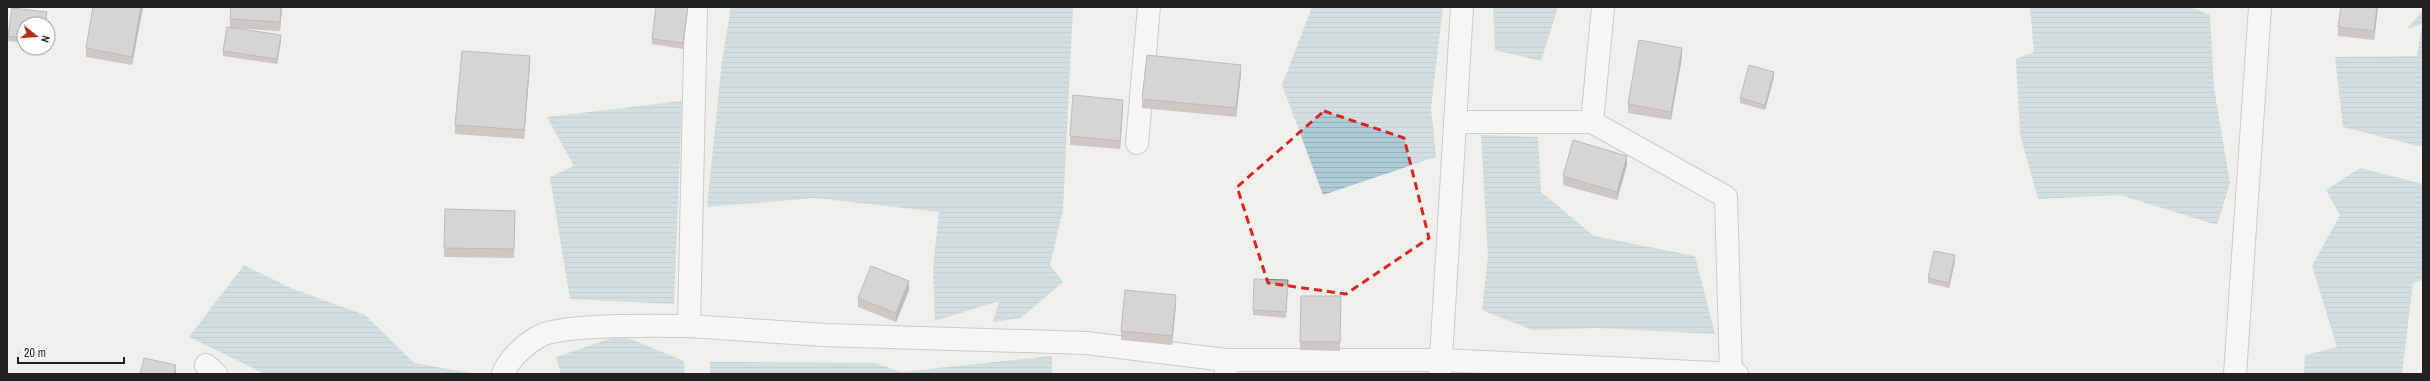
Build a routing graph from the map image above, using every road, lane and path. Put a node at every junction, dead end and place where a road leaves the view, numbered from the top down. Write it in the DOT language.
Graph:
graph roads {
  1 [pos="696,7"];
  2 [pos="1149,7"];
  3 [pos="1462,7"];
  4 [pos="1603,7"];
  5 [pos="2260,7"];
  6 [pos="1455,122"];
  7 [pos="1592,122"];
  8 [pos="1137,143"];
  9 [pos="689,326"];
  10 [pos="1226,367"];
  11 [pos="1440,367"];
  12 [pos="503,374"];
  13 [pos="1731,374"];
  14 [pos="1737,374"];
  15 [pos="2235,374"];
  1 -- 9 [label="street"];
  2 -- 8 [label="street"];
  3 -- 6 [label="street"];
  4 -- 7 [label="street"];
  5 -- 15 [label="street"];
  6 -- 7 [label="street"];
  6 -- 11 [label="street"];
  7 -- 13 [label="street"];
  9 -- 10 [label="street"];
  9 -- 12 [label="street"];
  10 -- 11 [label="street"];
  11 -- 13 [label="street"];
  13 -- 14 [label="street"];
}
